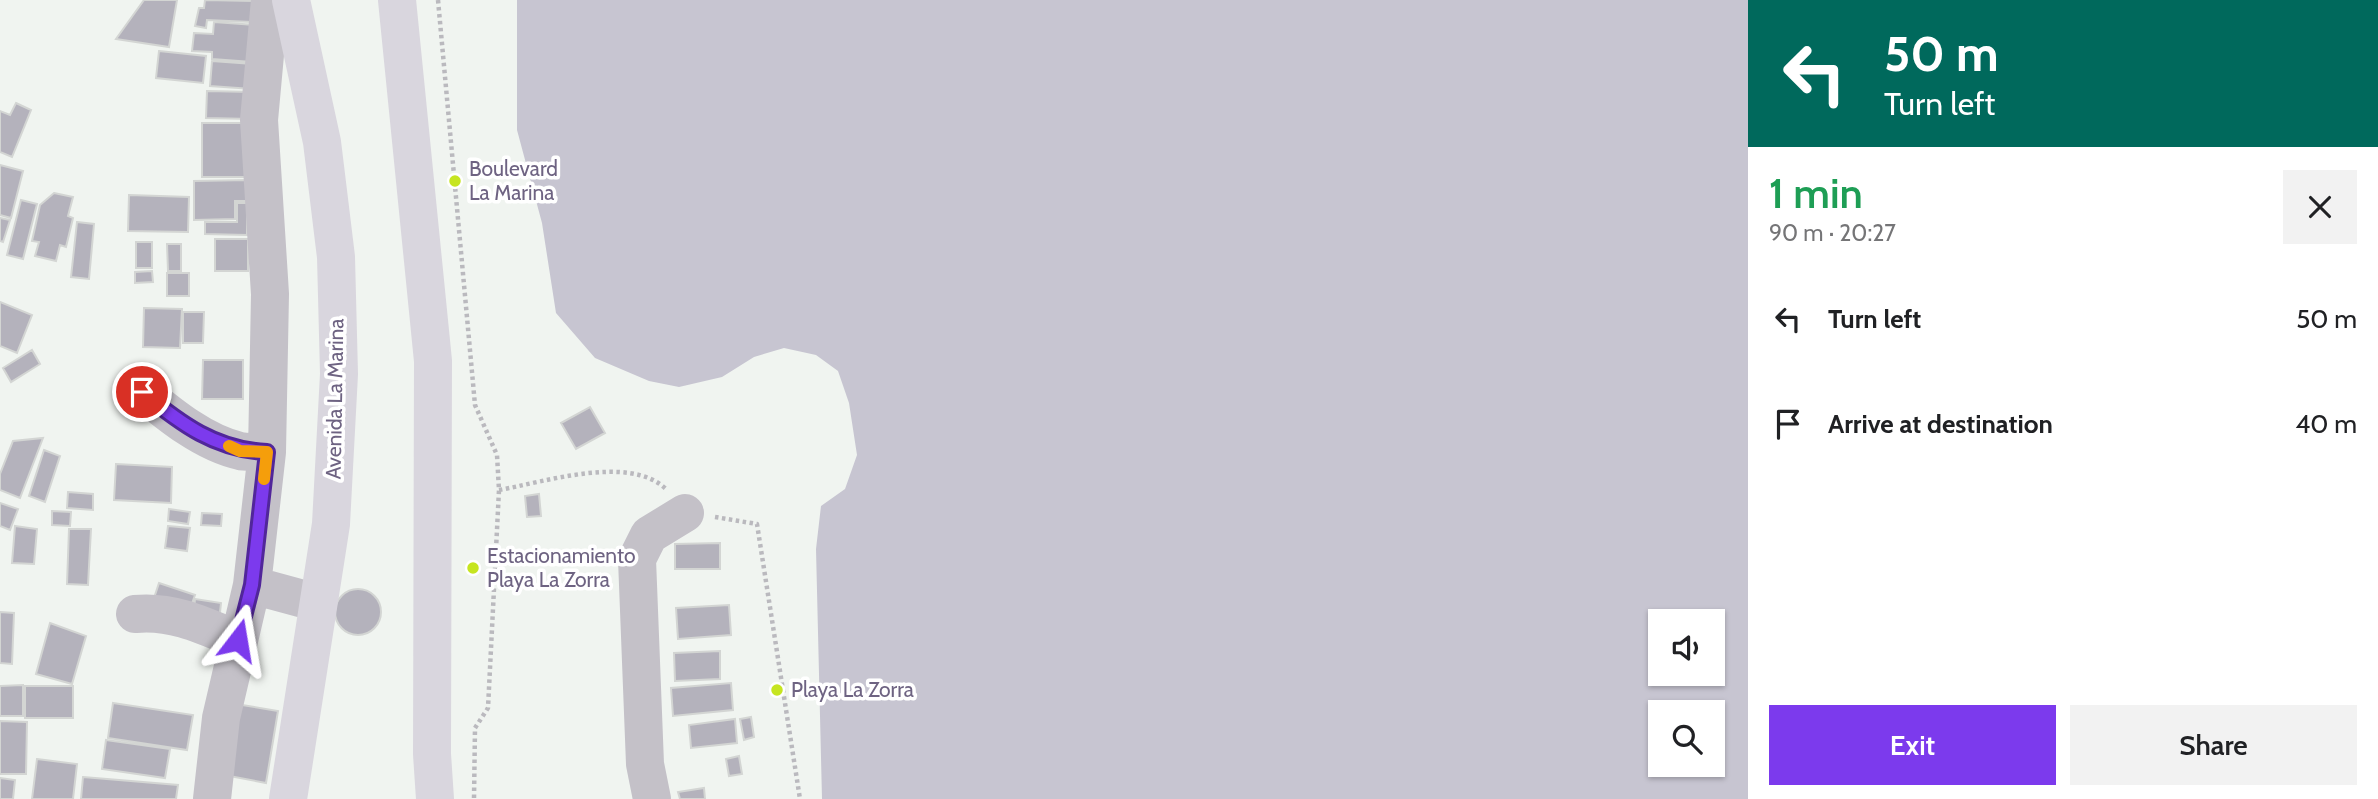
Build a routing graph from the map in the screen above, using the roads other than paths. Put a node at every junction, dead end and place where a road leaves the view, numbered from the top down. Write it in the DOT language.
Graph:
graph roads {
  1 [pos="270,0"];
  2 [pos="291,0"];
  3 [pos="397,0"];
  4 [pos="142,392"];
  5 [pos="267,452"];
  6 [pos="685,513"];
  7 [pos="252,585"];
  8 [pos="318,603"];
  9 [pos="135,614"];
  10 [pos="238,640"];
  11 [pos="212,799"];
  12 [pos="288,799"];
  13 [pos="435,799"];
  14 [pos="652,799"];
  1 -- 5 [label="street"];
  2 -- 8 [label="main road, Avenida La Marina"];
  3 -- 13 [label="main road"];
  4 -- 5 [label="street"];
  5 -- 7 [label="street"];
  6 -- 14 [label="street"];
  7 -- 8 [label="street"];
  7 -- 10 [label="street"];
  8 -- 12 [label="main road, Avenida La Marina"];
  9 -- 10 [label="street"];
  10 -- 11 [label="street"];
}
